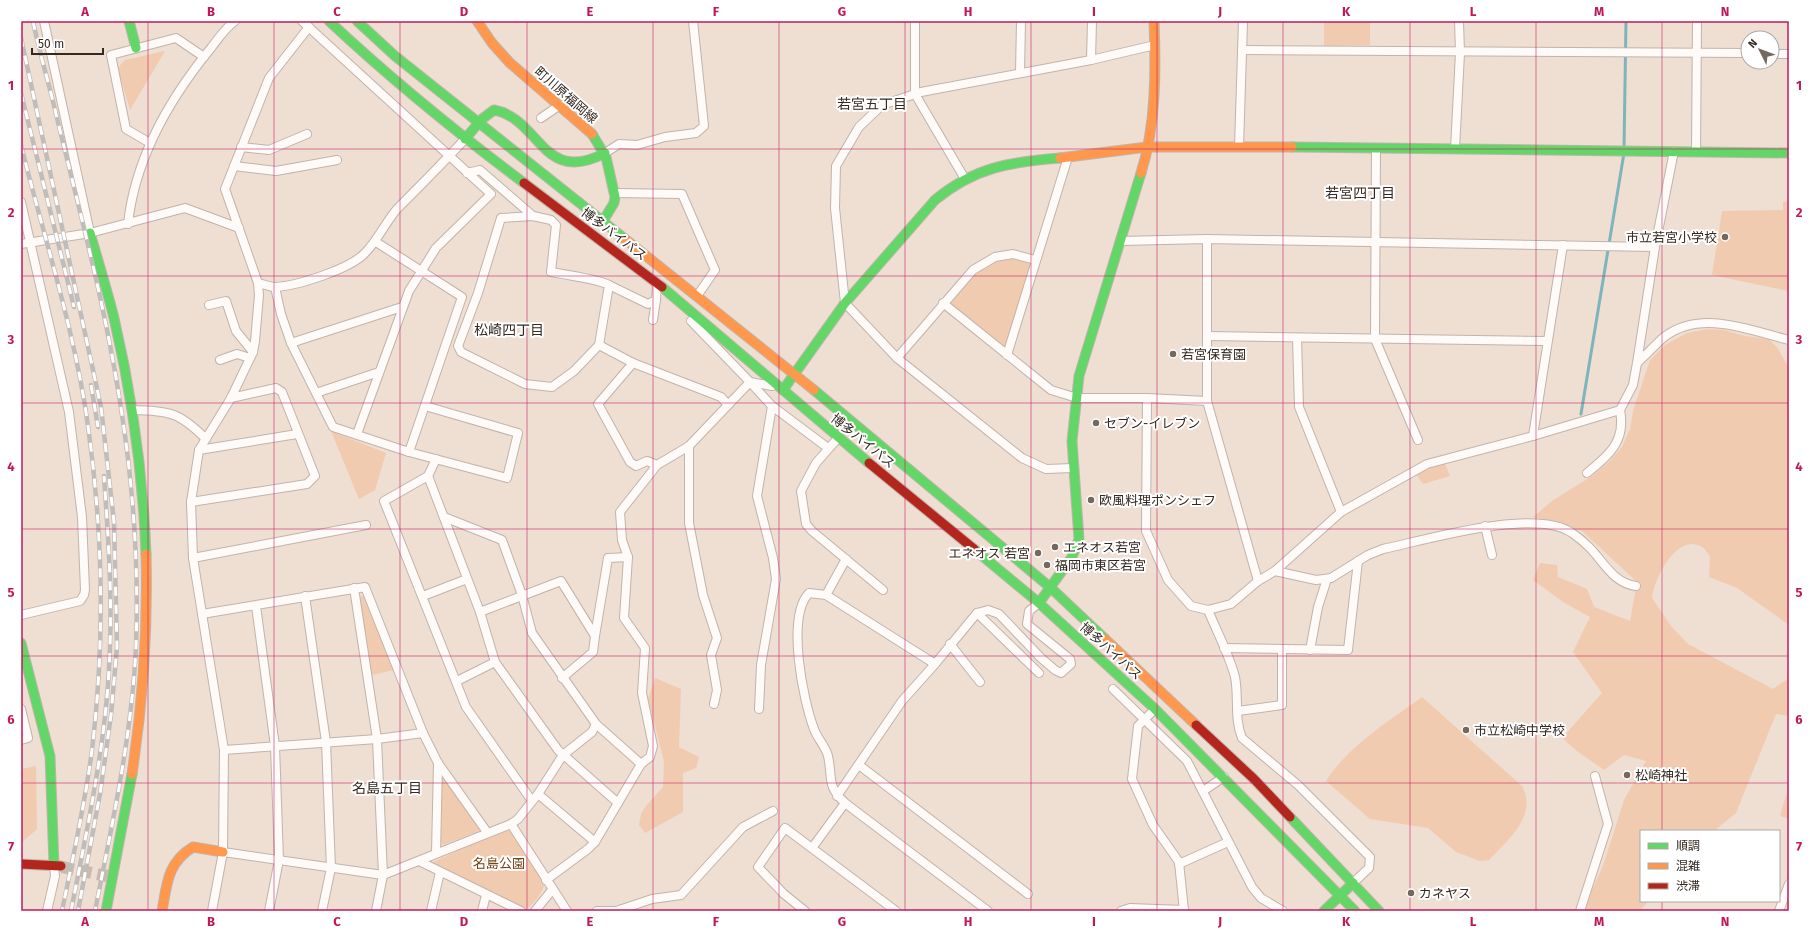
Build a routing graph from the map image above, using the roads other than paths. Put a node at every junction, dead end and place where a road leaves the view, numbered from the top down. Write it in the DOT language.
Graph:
graph roads {
  1 [pos="44,21"];
  2 [pos="129,21"];
  3 [pos="235,21"];
  4 [pos="302,21"];
  5 [pos="329,21"];
  6 [pos="356,21"];
  7 [pos="477,21"];
  8 [pos="693,21"];
  9 [pos="915,21"];
  10 [pos="1021,21"];
  11 [pos="1092,21"];
  12 [pos="1154,21"];
  13 [pos="1243,21"];
  14 [pos="1459,21"];
  15 [pos="1697,21"];
  16 [pos="309,27"];
  17 [pos="1155,45"];
  18 [pos="136,48"];
  19 [pos="1242,50"];
  20 [pos="1696,52"];
  21 [pos="1460,53"];
  22 [pos="1740,53"];
  23 [pos="204,57"];
  24 [pos="1091,60"];
  25 [pos="1020,73"];
  26 [pos="915,94"];
  27 [pos="560,105"];
  28 [pos="541,118"];
  29 [pos="477,123"];
  30 [pos="307,134"];
  31 [pos="465,139"];
  32 [pos="150,143"];
  33 [pos="241,147"];
  34 [pos="1147,147"];
  35 [pos="1239,147"];
  36 [pos="1376,148"];
  37 [pos="1455,148"];
  38 [pos="1674,151"];
  39 [pos="1696,151"];
  40 [pos="605,153"];
  41 [pos="1789,153"];
  42 [pos="449,157"];
  43 [pos="1068,157"];
  44 [pos="337,160"];
  45 [pos="234,166"];
  46 [pos="467,173"];
  47 [pos="965,179"];
  48 [pos="615,194"];
  49 [pos="21,202"];
  50 [pos="534,216"];
  51 [pos="603,221"];
  52 [pos="128,224"];
  53 [pos="239,228"];
  54 [pos="90,233"];
  55 [pos="1207,239"];
  56 [pos="1122,241"];
  57 [pos="31,242"];
  58 [pos="376,242"];
  59 [pos="1375,243"];
  60 [pos="21,244"];
  61 [pos="1563,245"];
  62 [pos="1655,247"];
  63 [pos="1035,260"];
  64 [pos="422,271"];
  65 [pos="258,283"];
  66 [pos="657,283"];
  67 [pos="609,285"];
  68 [pos="275,287"];
  69 [pos="697,296"];
  70 [pos="656,300"];
  71 [pos="846,303"];
  72 [pos="943,303"];
  73 [pos="209,305"];
  74 [pos="402,307"];
  75 [pos="653,320"];
  76 [pos="691,321"];
  77 [pos="1207,336"];
  78 [pos="1297,338"];
  79 [pos="1375,339"];
  80 [pos="1789,340"];
  81 [pos="1547,341"];
  82 [pos="291,343"];
  83 [pos="599,345"];
  84 [pos="251,355"];
  85 [pos="1007,355"];
  86 [pos="897,358"];
  87 [pos="220,360"];
  88 [pos="1637,363"];
  89 [pos="633,364"];
  90 [pos="379,372"];
  91 [pos="794,375"];
  92 [pos="750,382"];
  93 [pos="783,390"];
  94 [pos="316,393"];
  95 [pos="231,398"];
  96 [pos="1077,398"];
  97 [pos="1147,398"];
  98 [pos="1207,401"];
  99 [pos="728,405"];
  100 [pos="425,406"];
  101 [pos="772,406"];
  102 [pos="132,410"];
  103 [pos="1620,410"];
  104 [pos="298,434"];
  105 [pos="357,434"];
  106 [pos="1533,436"];
  107 [pos="838,438"];
  108 [pos="206,440"];
  109 [pos="1418,440"];
  110 [pos="690,446"];
  111 [pos="828,448"];
  112 [pos="199,450"];
  113 [pos="409,452"];
  114 [pos="436,459"];
  115 [pos="657,465"];
  116 [pos="1073,468"];
  117 [pos="1587,473"];
  118 [pos="428,476"];
  119 [pos="192,502"];
  120 [pos="1340,512"];
  121 [pos="444,517"];
  122 [pos="366,525"];
  123 [pos="1485,526"];
  124 [pos="1492,555"];
  125 [pos="628,557"];
  126 [pos="193,558"];
  127 [pos="846,559"];
  128 [pos="1358,561"];
  129 [pos="1275,571"];
  130 [pos="467,579"];
  131 [pos="1327,579"];
  132 [pos="1258,581"];
  133 [pos="1636,586"];
  134 [pos="354,588"];
  135 [pos="1051,588"];
  136 [pos="883,590"];
  137 [pos="522,595"];
  138 [pos="826,595"];
  139 [pos="305,596"];
  140 [pos="423,596"];
  141 [pos="1039,603"];
  142 [pos="256,606"];
  143 [pos="1208,610"];
  144 [pos="480,612"];
  145 [pos="977,613"];
  146 [pos="202,614"];
  147 [pos="21,615"];
  148 [pos="595,636"];
  149 [pos="21,643"];
  150 [pos="950,644"];
  151 [pos="1224,648"];
  152 [pos="1282,650"];
  153 [pos="1310,650"];
  154 [pos="496,662"];
  155 [pos="936,664"];
  156 [pos="1039,673"];
  157 [pos="562,678"];
  158 [pos="457,681"];
  159 [pos="980,682"];
  160 [pos="1113,689"];
  161 [pos="714,704"];
  162 [pos="21,709"];
  163 [pos="759,709"];
  164 [pos="1155,709"];
  165 [pos="1238,711"];
  166 [pos="1143,720"];
  167 [pos="596,724"];
  168 [pos="423,733"];
  169 [pos="377,739"];
  170 [pos="21,740"];
  171 [pos="326,742"];
  172 [pos="275,746"];
  173 [pos="224,750"];
  174 [pos="563,755"];
  175 [pos="438,763"];
  176 [pos="641,764"];
  177 [pos="859,765"];
  178 [pos="1595,776"];
  179 [pos="1224,777"];
  180 [pos="1203,791"];
  181 [pos="538,794"];
  182 [pos="838,796"];
  183 [pos="532,801"];
  184 [pos="618,803"];
  185 [pos="845,803"];
  186 [pos="773,811"];
  187 [pos="511,824"];
  188 [pos="487,832"];
  189 [pos="595,842"];
  190 [pos="1228,842"];
  191 [pos="812,848"];
  192 [pos="223,852"];
  193 [pos="436,853"];
  194 [pos="279,860"];
  195 [pos="419,861"];
  196 [pos="21,864"];
  197 [pos="1179,864"];
  198 [pos="58,866"];
  199 [pos="331,868"];
  200 [pos="440,872"];
  201 [pos="383,875"];
  202 [pos="546,880"];
  203 [pos="1354,883"];
  204 [pos="1789,885"];
  205 [pos="552,890"];
  206 [pos="1028,894"];
  207 [pos="486,895"];
  208 [pos="1340,895"];
  209 [pos="47,911"];
  210 [pos="106,911"];
  211 [pos="162,911"];
  212 [pos="212,911"];
  213 [pos="269,911"];
  214 [pos="322,911"];
  215 [pos="376,911"];
  216 [pos="431,911"];
  217 [pos="482,911"];
  218 [pos="521,911"];
  219 [pos="535,911"];
  220 [pos="567,911"];
  221 [pos="597,911"];
  222 [pos="805,911"];
  223 [pos="896,911"];
  224 [pos="988,911"];
  225 [pos="1121,911"];
  226 [pos="1184,911"];
  227 [pos="1283,911"];
  228 [pos="1324,911"];
  229 [pos="1355,911"];
  230 [pos="1380,911"];
  231 [pos="1580,911"];
  232 [pos="1779,911"];
  1 -- 54 [label="street"];
  2 -- 18 [label="main road"];
  3 -- 23 [label="street"];
  4 -- 16 [label="street"];
  5 -- 31 [label="main road, 博多バイパス"];
  6 -- 29 [label="main road, 博多バイパス"];
  7 -- 27 [label="main road, 町川原福岡線"];
  8 -- 40 [label="street"];
  9 -- 26 [label="street"];
  10 -- 25 [label="street"];
  11 -- 24 [label="street"];
  12 -- 17 [label="main road"];
  13 -- 19 [label="street"];
  14 -- 21 [label="street"];
  15 -- 20 [label="street"];
  16 -- 33 [label="street"];
  16 -- 42 [label="street"];
  17 -- 24 [label="street"];
  17 -- 34 [label="main road"];
  18 -- 23 [label="street"];
  18 -- 32 [label="street"];
  19 -- 21 [label="street"];
  19 -- 35 [label="street"];
  20 -- 21 [label="street"];
  20 -- 22 [label="street"];
  20 -- 39 [label="street"];
  21 -- 37 [label="street"];
  23 -- 32 [label="street"];
  24 -- 25 [label="street"];
  25 -- 26 [label="street"];
  26 -- 47 [label="street"];
  26 -- 71 [label="street"];
  27 -- 28 [label="street"];
  27 -- 40 [label="main road, 町川原福岡線"];
  29 -- 31 [label="main road"];
  29 -- 40 [label="main road"];
  29 -- 51 [label="main road, 博多バイパス"];
  30 -- 33 [label="street"];
  31 -- 42 [label="street"];
  31 -- 66 [label="main road, 博多バイパス"];
  32 -- 52 [label="street"];
  33 -- 45 [label="street"];
  34 -- 35 [label="main road"];
  34 -- 43 [label="main road"];
  34 -- 56 [label="main road"];
  35 -- 36 [label="main road"];
  36 -- 37 [label="main road"];
  36 -- 59 [label="street"];
  37 -- 38 [label="main road"];
  38 -- 39 [label="main road"];
  38 -- 62 [label="street"];
  39 -- 41 [label="main road"];
  40 -- 48 [label="main road, 町川原福岡線"];
  42 -- 46 [label="street"];
  42 -- 58 [label="street"];
  43 -- 47 [label="main road"];
  43 -- 63 [label="street"];
  44 -- 45 [label="street"];
  45 -- 53 [label="street"];
  46 -- 50 [label="street"];
  46 -- 64 [label="street"];
  47 -- 71 [label="main road"];
  48 -- 51 [label="main road"];
  48 -- 69 [label="street"];
  49 -- 57 [label="street"];
  50 -- 67 [label="street"];
  50 -- 83 [label="street"];
  51 -- 69 [label="main road, 博多バイパス"];
  52 -- 53 [label="street"];
  52 -- 54 [label="street"];
  53 -- 65 [label="street"];
  54 -- 57 [label="street"];
  54 -- 102 [label="main road"];
  55 -- 56 [label="street"];
  55 -- 59 [label="street"];
  55 -- 77 [label="street"];
  56 -- 96 [label="main road"];
  57 -- 60 [label="street"];
  57 -- 147 [label="street"];
  58 -- 64 [label="street"];
  58 -- 68 [label="street"];
  59 -- 61 [label="street"];
  59 -- 79 [label="street"];
  61 -- 62 [label="street"];
  61 -- 81 [label="street"];
  62 -- 88 [label="street"];
  63 -- 72 [label="street"];
  63 -- 85 [label="street"];
  64 -- 74 [label="street"];
  64 -- 100 [label="street"];
  65 -- 68 [label="street"];
  65 -- 84 [label="street"];
  66 -- 70 [label="street"];
  66 -- 93 [label="main road, 博多バイパス"];
  67 -- 70 [label="street"];
  67 -- 83 [label="street"];
  68 -- 82 [label="street"];
  69 -- 91 [label="main road, 博多バイパス"];
  70 -- 75 [label="street"];
  71 -- 86 [label="street"];
  71 -- 91 [label="main road"];
  72 -- 85 [label="street"];
  72 -- 86 [label="street"];
  73 -- 84 [label="street"];
  74 -- 82 [label="street"];
  74 -- 90 [label="street"];
  76 -- 92 [label="street"];
  77 -- 78 [label="street"];
  77 -- 98 [label="street"];
  78 -- 79 [label="street"];
  78 -- 120 [label="street"];
  79 -- 81 [label="street"];
  79 -- 109 [label="street"];
  80 -- 88 [label="street"];
  81 -- 106 [label="street"];
  82 -- 94 [label="street"];
  83 -- 89 [label="street"];
  84 -- 87 [label="street"];
  84 -- 95 [label="street"];
  85 -- 96 [label="street"];
  86 -- 116 [label="street"];
  88 -- 103 [label="street"];
  89 -- 99 [label="street"];
  89 -- 115 [label="street"];
  90 -- 94 [label="street"];
  90 -- 105 [label="street"];
  91 -- 93 [label="main road"];
  91 -- 135 [label="main road, 博多バイパス"];
  92 -- 93 [label="street"];
  92 -- 99 [label="street"];
  92 -- 101 [label="street"];
  93 -- 107 [label="main road, 博多バイパス"];
  94 -- 105 [label="street"];
  95 -- 104 [label="street"];
  95 -- 108 [label="street"];
  96 -- 97 [label="street"];
  96 -- 116 [label="main road"];
  97 -- 98 [label="street"];
  97 -- 143 [label="street"];
  98 -- 132 [label="street"];
  99 -- 110 [label="street"];
  100 -- 113 [label="street"];
  100 -- 114 [label="street"];
  101 -- 111 [label="street"];
  101 -- 163 [label="street"];
  102 -- 108 [label="street"];
  102 -- 210 [label="main road"];
  103 -- 106 [label="street"];
  103 -- 117 [label="street"];
  104 -- 112 [label="street"];
  104 -- 119 [label="street"];
  105 -- 113 [label="street"];
  106 -- 120 [label="street"];
  107 -- 111 [label="street"];
  107 -- 141 [label="main road, 博多バイパス"];
  108 -- 112 [label="street"];
  110 -- 115 [label="street"];
  110 -- 161 [label="street"];
  111 -- 127 [label="street"];
  112 -- 119 [label="street"];
  113 -- 114 [label="street"];
  114 -- 118 [label="street"];
  115 -- 125 [label="street"];
  116 -- 135 [label="main road"];
  118 -- 121 [label="street"];
  118 -- 140 [label="street"];
  119 -- 126 [label="street"];
  120 -- 129 [label="street"];
  121 -- 130 [label="street"];
  121 -- 137 [label="street"];
  122 -- 126 [label="street"];
  123 -- 124 [label="street"];
  123 -- 128 [label="street"];
  123 -- 133 [label="street"];
  125 -- 148 [label="street"];
  125 -- 176 [label="street"];
  126 -- 146 [label="street"];
  127 -- 136 [label="street"];
  127 -- 138 [label="street"];
  128 -- 131 [label="street"];
  128 -- 153 [label="street"];
  129 -- 131 [label="street"];
  129 -- 132 [label="street"];
  130 -- 140 [label="street"];
  130 -- 144 [label="street"];
  131 -- 153 [label="street"];
  132 -- 143 [label="street"];
  134 -- 139 [label="street"];
  134 -- 168 [label="street"];
  134 -- 169 [label="street"];
  135 -- 141 [label="main road"];
  135 -- 203 [label="main road, 博多バイパス"];
  137 -- 144 [label="street"];
  137 -- 148 [label="street"];
  137 -- 157 [label="street"];
  138 -- 155 [label="street"];
  138 -- 182 [label="street"];
  139 -- 142 [label="street"];
  139 -- 171 [label="street"];
  140 -- 158 [label="street"];
  141 -- 145 [label="street"];
  141 -- 164 [label="main road, 博多バイパス"];
  142 -- 146 [label="street"];
  142 -- 172 [label="street"];
  143 -- 151 [label="street"];
  144 -- 154 [label="street"];
  145 -- 150 [label="street"];
  145 -- 156 [label="street"];
  146 -- 173 [label="street"];
  148 -- 157 [label="street"];
  149 -- 198 [label="main road"];
  150 -- 155 [label="street"];
  150 -- 159 [label="street"];
  151 -- 152 [label="street"];
  151 -- 165 [label="street"];
  152 -- 153 [label="street"];
  152 -- 165 [label="street"];
  154 -- 158 [label="street"];
  154 -- 174 [label="street"];
  155 -- 177 [label="street"];
  157 -- 167 [label="street"];
  158 -- 183 [label="street"];
  160 -- 166 [label="street"];
  162 -- 170 [label="street"];
  164 -- 166 [label="street"];
  164 -- 179 [label="main road, 博多バイパス"];
  165 -- 203 [label="street"];
  166 -- 180 [label="street"];
  166 -- 197 [label="street"];
  167 -- 174 [label="street"];
  167 -- 176 [label="street"];
  168 -- 169 [label="street"];
  168 -- 175 [label="street"];
  169 -- 171 [label="street"];
  169 -- 201 [label="street"];
  171 -- 172 [label="street"];
  171 -- 199 [label="street"];
  172 -- 173 [label="street"];
  172 -- 194 [label="street"];
  173 -- 192 [label="street"];
  174 -- 181 [label="street"];
  174 -- 184 [label="street"];
  175 -- 188 [label="street"];
  175 -- 193 [label="street"];
  176 -- 184 [label="street"];
  177 -- 182 [label="street"];
  177 -- 206 [label="street"];
  178 -- 231 [label="street"];
  179 -- 180 [label="street"];
  179 -- 208 [label="main road, 博多バイパス"];
  180 -- 190 [label="street"];
  181 -- 183 [label="street"];
  181 -- 189 [label="street"];
  182 -- 185 [label="street"];
  183 -- 187 [label="street"];
  184 -- 189 [label="street"];
  185 -- 191 [label="street"];
  185 -- 224 [label="street"];
  186 -- 221 [label="street"];
  187 -- 188 [label="street"];
  187 -- 202 [label="street"];
  188 -- 193 [label="street"];
  189 -- 202 [label="street"];
  190 -- 197 [label="street"];
  190 -- 227 [label="street"];
  191 -- 222 [label="street"];
  191 -- 223 [label="street"];
  192 -- 194 [label="street"];
  192 -- 211 [label="main road"];
  192 -- 212 [label="street"];
  193 -- 195 [label="street"];
  194 -- 199 [label="street"];
  194 -- 213 [label="street"];
  195 -- 200 [label="street"];
  195 -- 201 [label="street"];
  196 -- 198 [label="main road"];
  197 -- 226 [label="street"];
  198 -- 209 [label="street"];
  199 -- 201 [label="street"];
  199 -- 214 [label="street"];
  200 -- 207 [label="street"];
  200 -- 216 [label="street"];
  201 -- 215 [label="street"];
  202 -- 205 [label="street"];
  203 -- 208 [label="main road"];
  203 -- 230 [label="main road, 博多バイパス"];
  204 -- 232 [label="street"];
  205 -- 219 [label="street"];
  205 -- 220 [label="street"];
  207 -- 217 [label="street"];
  207 -- 218 [label="street"];
  208 -- 228 [label="main road"];
  208 -- 229 [label="main road, 博多バイパス"];
  225 -- 226 [label="street"];
}
